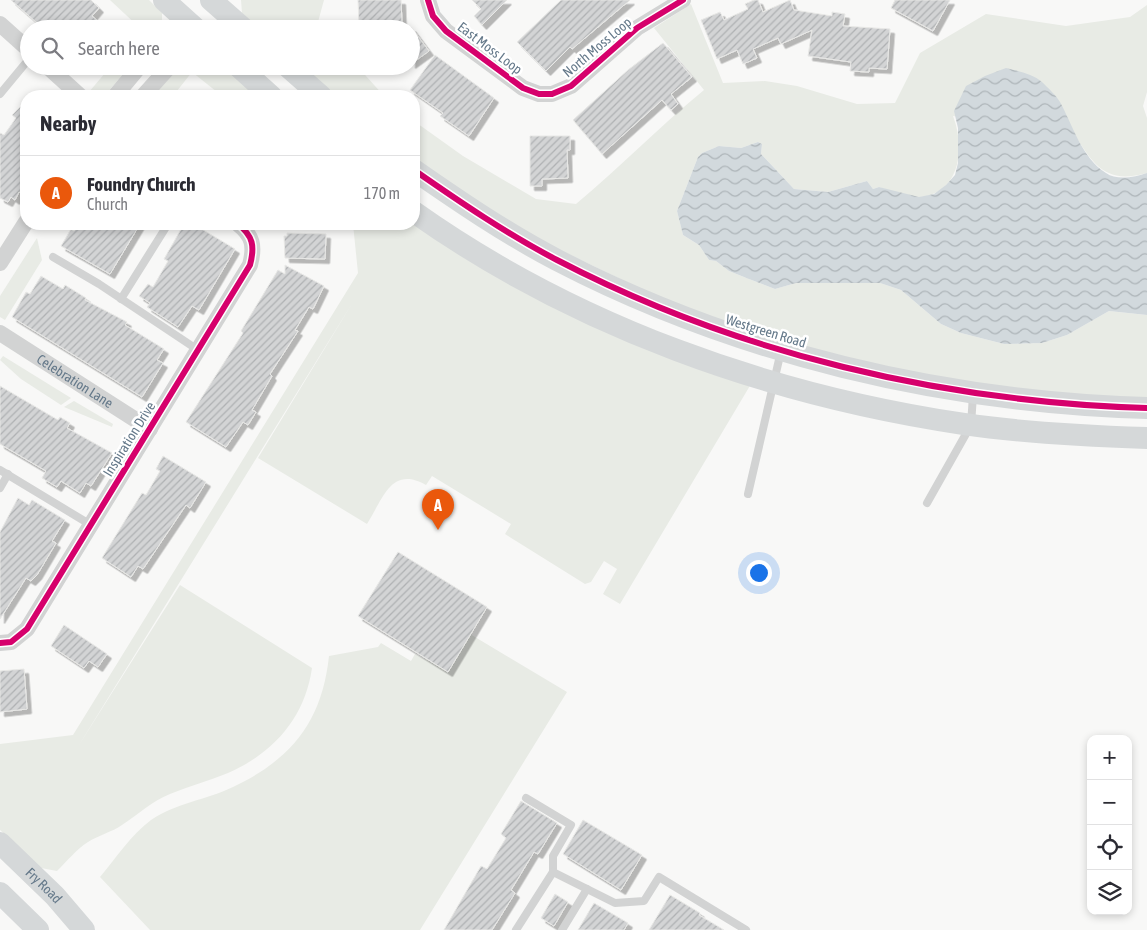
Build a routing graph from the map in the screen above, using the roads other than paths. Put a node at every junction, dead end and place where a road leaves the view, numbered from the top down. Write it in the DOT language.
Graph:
graph roads {
  1 [pos="164,0"];
  2 [pos="428,0"];
  3 [pos="683,0"];
  4 [pos="220,3"];
  5 [pos="188,19"];
  6 [pos="209,20"];
  7 [pos="236,20"];
  8 [pos="0,24"];
  9 [pos="20,42"];
  10 [pos="20,70"];
  11 [pos="57,75"];
  12 [pos="132,75"];
  13 [pos="162,75"];
  14 [pos="248,75"];
  15 [pos="298,75"];
  16 [pos="73,90"];
  17 [pos="120,90"];
  18 [pos="148,90"];
  19 [pos="264,90"];
  20 [pos="315,90"];
  21 [pos="0,94"];
  22 [pos="552,94"];
  23 [pos="420,174"];
  24 [pos="420,216"];
  25 [pos="21,230"];
  26 [pos="164,230"];
  27 [pos="245,230"];
  28 [pos="54,257"];
  29 [pos="0,263"];
  30 [pos="121,299"];
  31 [pos="0,333"];
  32 [pos="198,350"];
  33 [pos="781,350"];
  34 [pos="774,382"];
  35 [pos="973,393"];
  36 [pos="1147,408"];
  37 [pos="971,425"];
  38 [pos="150,428"];
  39 [pos="1147,438"];
  40 [pos="0,470"];
  41 [pos="8,474"];
  42 [pos="0,488"];
  43 [pos="748,494"];
  44 [pos="927,503"];
  45 [pos="91,525"];
  46 [pos="6,643"];
  47 [pos="526,798"];
  48 [pos="0,843"];
  49 [pos="553,872"];
  50 [pos="587,889"];
  51 [pos="0,893"];
  52 [pos="38,930"];
  53 [pos="84,930"];
  54 [pos="516,930"];
  55 [pos="562,930"];
  56 [pos="746,930"];
  1 -- 5 [label="street"];
  2 -- 22 [label="street, East Moss Loop"];
  3 -- 22 [label="street, North Moss Loop"];
  4 -- 6 [label="street"];
  4 -- 7 [label="street"];
  8 -- 9 [label="street"];
  10 -- 21 [label="lane"];
  11 -- 16 [label="street"];
  12 -- 17 [label="street"];
  13 -- 18 [label="street"];
  14 -- 19 [label="street"];
  15 -- 20 [label="street"];
  23 -- 33 [label="street, Westgreen Road"];
  24 -- 34 [label="street"];
  25 -- 29 [label="street"];
  26 -- 30 [label="lane"];
  27 -- 32 [label="street, Inspiration Drive"];
  28 -- 30 [label="lane"];
  30 -- 32 [label="lane"];
  31 -- 38 [label="street, Celebration Lane"];
  32 -- 38 [label="street, Inspiration Drive"];
  33 -- 34 [label="lane"];
  33 -- 35 [label="street, Westgreen Road"];
  34 -- 37 [label="street"];
  34 -- 43 [label="lane"];
  35 -- 36 [label="street, Westgreen Road"];
  35 -- 37 [label="lane"];
  37 -- 39 [label="street"];
  37 -- 44 [label="lane"];
  38 -- 45 [label="street, Inspiration Drive"];
  40 -- 41 [label="lane"];
  41 -- 42 [label="lane"];
  41 -- 45 [label="lane"];
  45 -- 46 [label="street, Inspiration Drive"];
  47 -- 49 [label="lane"];
  48 -- 53 [label="street, Fry Road"];
  49 -- 50 [label="lane"];
  49 -- 54 [label="lane"];
  50 -- 55 [label="lane"];
  50 -- 56 [label="lane"];
  51 -- 52 [label="street"];
}
